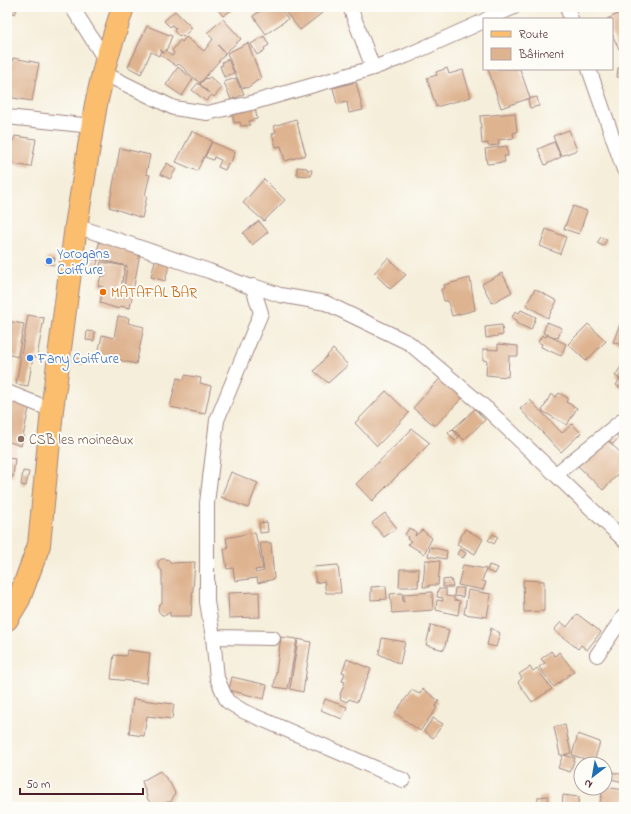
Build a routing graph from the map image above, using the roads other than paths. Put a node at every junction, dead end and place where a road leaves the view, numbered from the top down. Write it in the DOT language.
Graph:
graph roads {
  1 [pos="72,7"];
  2 [pos="124,7"];
  3 [pos="350,7"];
  4 [pos="514,7"];
  5 [pos="567,7"];
  6 [pos="489,18"];
  7 [pos="571,18"];
  8 [pos="483,20"];
  9 [pos="104,67"];
  10 [pos="373,68"];
  11 [pos="589,70"];
  12 [pos="7,117"];
  13 [pos="92,126"];
  14 [pos="624,170"];
  15 [pos="76,226"];
  16 [pos="253,288"];
  17 [pos="7,392"];
  18 [pos="52,410"];
  19 [pos="624,419"];
  20 [pos="556,474"];
  21 [pos="624,540"];
  22 [pos="624,616"];
  23 [pos="7,619"];
  24 [pos="212,637"];
  25 [pos="273,638"];
  26 [pos="597,655"];
  27 [pos="403,780"];
  1 -- 9 [label="street"];
  2 -- 9 [label="main road"];
  3 -- 10 [label="street"];
  4 -- 6 [label="street"];
  5 -- 7 [label="street"];
  8 -- 10 [label="street"];
  9 -- 10 [label="street"];
  9 -- 13 [label="main road"];
  11 -- 14 [label="street"];
  12 -- 13 [label="street"];
  13 -- 15 [label="main road"];
  15 -- 16 [label="street"];
  15 -- 18 [label="main road"];
  16 -- 20 [label="street"];
  16 -- 24 [label="street"];
  17 -- 18 [label="street"];
  18 -- 23 [label="main road"];
  19 -- 20 [label="street"];
  20 -- 21 [label="street"];
  22 -- 26 [label="street"];
  24 -- 25 [label="street"];
  24 -- 27 [label="street"];
}
